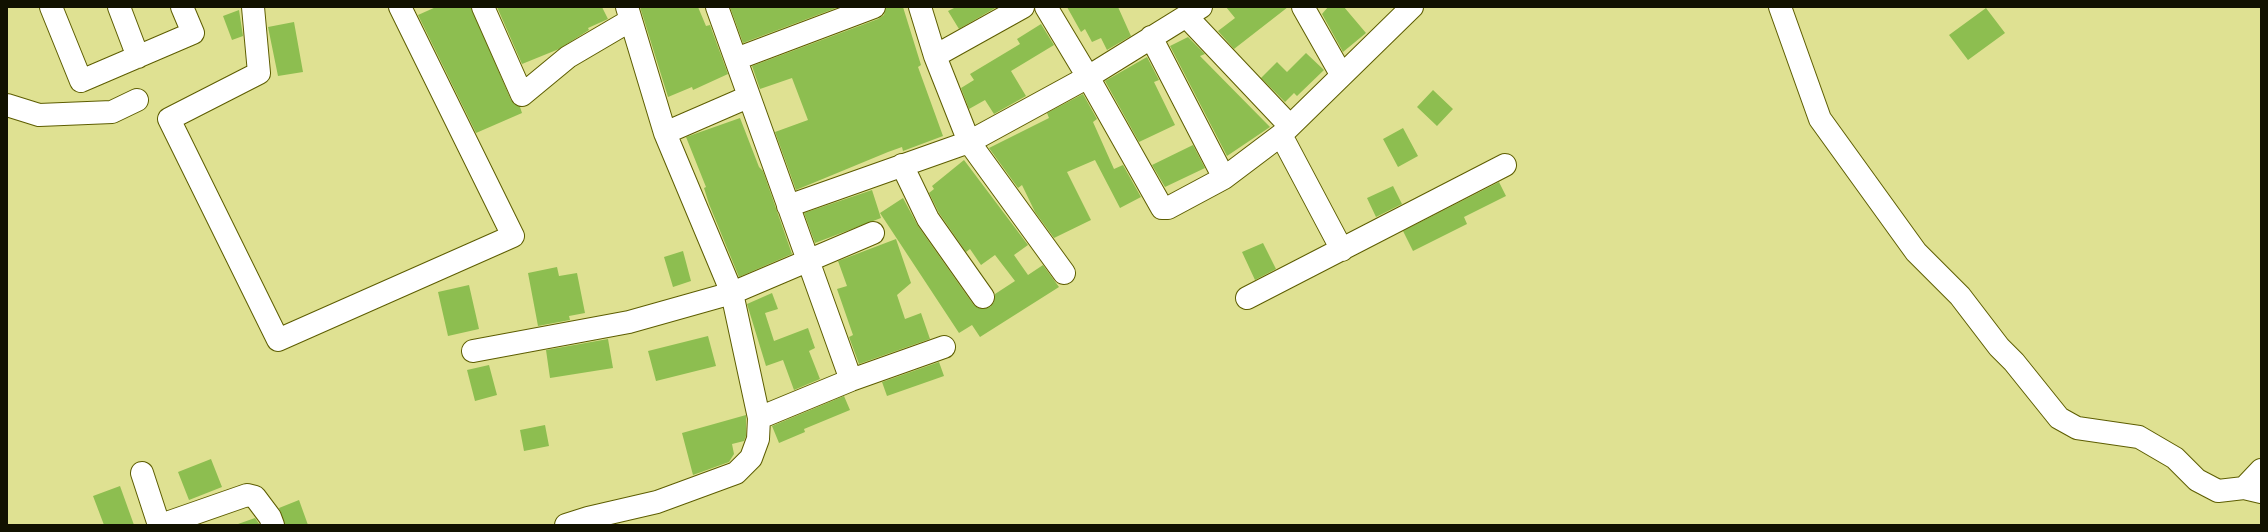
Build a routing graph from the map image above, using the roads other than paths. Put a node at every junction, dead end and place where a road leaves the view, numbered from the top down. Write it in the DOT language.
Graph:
graph roads {
  1 [pos="51,7"];
  2 [pos="118,7"];
  3 [pos="182,7"];
  4 [pos="253,7"];
  5 [pos="400,7"];
  6 [pos="482,7"];
  7 [pos="717,7"];
  8 [pos="874,7"];
  9 [pos="920,7"];
  10 [pos="1023,7"];
  11 [pos="1046,7"];
  12 [pos="1304,7"];
  13 [pos="1412,7"];
  14 [pos="1780,7"];
  15 [pos="1193,11"];
  16 [pos="629,13"];
  17 [pos="1151,37"];
  18 [pos="138,56"];
  19 [pos="935,56"];
  20 [pos="736,59"];
  21 [pos="1341,74"];
  22 [pos="1088,77"];
  23 [pos="748,97"];
  24 [pos="137,100"];
  25 [pos="7,104"];
  26 [pos="1285,130"];
  27 [pos="666,133"];
  28 [pos="969,142"];
  29 [pos="902,165"];
  30 [pos="1505,165"];
  31 [pos="1224,178"];
  32 [pos="788,206"];
  33 [pos="873,233"];
  34 [pos="1342,250"];
  35 [pos="808,260"];
  36 [pos="1064,273"];
  37 [pos="732,293"];
  38 [pos="983,297"];
  39 [pos="1247,298"];
  40 [pos="944,348"];
  41 [pos="473,351"];
  42 [pos="851,380"];
  43 [pos="759,418"];
  44 [pos="2261,470"];
  45 [pos="142,473"];
  46 [pos="2252,490"];
  47 [pos="160,525"];
  48 [pos="273,525"];
  49 [pos="566,525"];
  1 -- 18 [label="street"];
  2 -- 18 [label="street"];
  3 -- 18 [label="street"];
  4 -- 5 [label="street"];
  6 -- 16 [label="street"];
  7 -- 20 [label="street"];
  8 -- 20 [label="street"];
  9 -- 19 [label="street"];
  10 -- 19 [label="street"];
  11 -- 22 [label="street"];
  12 -- 21 [label="street"];
  13 -- 21 [label="street"];
  14 -- 46 [label="street"];
  15 -- 17 [label="street"];
  15 -- 26 [label="street"];
  16 -- 27 [label="street"];
  17 -- 22 [label="street"];
  17 -- 31 [label="street"];
  19 -- 28 [label="street"];
  20 -- 23 [label="street"];
  21 -- 26 [label="street"];
  22 -- 28 [label="street"];
  22 -- 31 [label="street"];
  23 -- 27 [label="street"];
  23 -- 32 [label="street"];
  24 -- 25 [label="street"];
  26 -- 31 [label="street"];
  26 -- 34 [label="street"];
  27 -- 37 [label="street"];
  28 -- 29 [label="street"];
  28 -- 36 [label="street"];
  29 -- 32 [label="street"];
  29 -- 38 [label="street"];
  30 -- 34 [label="street"];
  32 -- 35 [label="street"];
  33 -- 35 [label="street"];
  34 -- 39 [label="street"];
  35 -- 37 [label="street"];
  35 -- 42 [label="street"];
  37 -- 41 [label="street"];
  37 -- 43 [label="street"];
  40 -- 42 [label="street"];
  42 -- 43 [label="street"];
  43 -- 49 [label="street"];
  44 -- 46 [label="street"];
  45 -- 47 [label="street"];
  47 -- 48 [label="street"];
}
